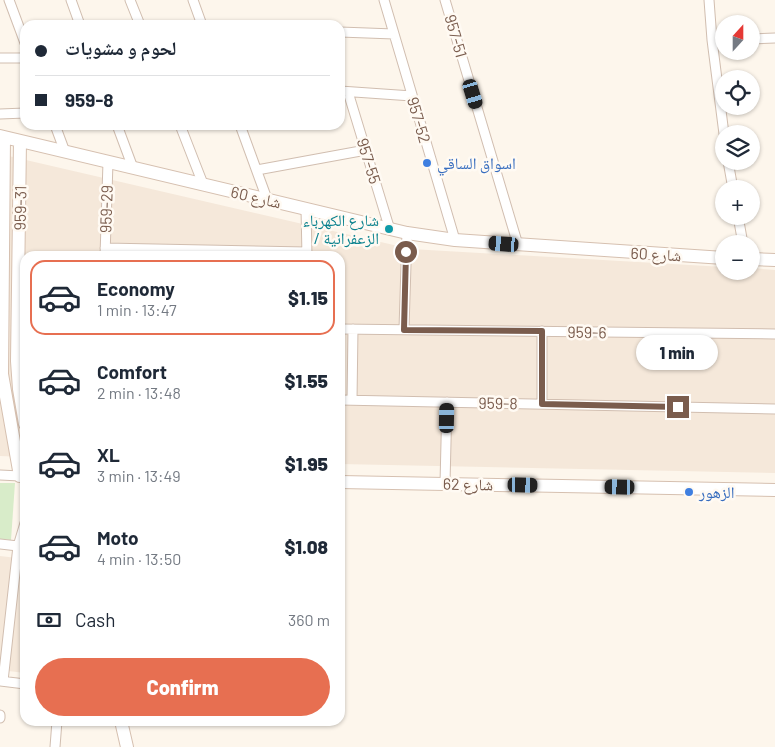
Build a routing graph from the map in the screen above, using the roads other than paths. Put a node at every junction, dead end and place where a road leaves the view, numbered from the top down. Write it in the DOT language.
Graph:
graph roads {
  1 [pos="9,0"];
  2 [pos="71,0"];
  3 [pos="130,0"];
  4 [pos="193,0"];
  5 [pos="384,0"];
  6 [pos="446,0"];
  7 [pos="709,0"];
  8 [pos="78,20"];
  9 [pos="138,20"];
  10 [pos="200,20"];
  11 [pos="20,30"];
  12 [pos="345,32"];
  13 [pos="394,34"];
  14 [pos="775,38"];
  15 [pos="760,39"];
  16 [pos="712,40"];
  17 [pos="0,58"];
  18 [pos="20,58"];
  19 [pos="345,91"];
  20 [pos="345,94"];
  21 [pos="412,96"];
  22 [pos="0,114"];
  23 [pos="20,114"];
  24 [pos="723,125"];
  25 [pos="57,130"];
  26 [pos="120,130"];
  27 [pos="182,130"];
  28 [pos="242,130"];
  29 [pos="2,137"];
  30 [pos="20,141"];
  31 [pos="366,150"];
  32 [pos="65,152"];
  33 [pos="108,162"];
  34 [pos="133,168"];
  35 [pos="257,170"];
  36 [pos="203,184"];
  37 [pos="266,199"];
  38 [pos="306,209"];
  39 [pos="390,230"];
  40 [pos="407,233"];
  41 [pos="455,240"];
  42 [pos="518,245"];
  43 [pos="105,251"];
  44 [pos="307,251"];
  45 [pos="715,257"];
  46 [pos="760,259"];
  47 [pos="775,260"];
  48 [pos="345,329"];
  49 [pos="353,329"];
  50 [pos="404,330"];
  51 [pos="542,331"];
  52 [pos="775,334"];
  53 [pos="1,372"];
  54 [pos="3,388"];
  55 [pos="20,395"];
  56 [pos="345,400"];
  57 [pos="352,400"];
  58 [pos="447,402"];
  59 [pos="542,404"];
  60 [pos="775,409"];
  61 [pos="20,467"];
  62 [pos="0,475"];
  63 [pos="20,476"];
  64 [pos="345,482"];
  65 [pos="445,483"];
  66 [pos="775,490"];
  67 [pos="20,539"];
  68 [pos="0,544"];
  69 [pos="18,546"];
  70 [pos="4,630"];
  71 [pos="1,681"];
  72 [pos="20,683"];
  73 [pos="57,726"];
  74 [pos="122,726"];
  75 [pos="55,747"];
  76 [pos="127,747"];
  1 -- 11 [label="street"];
  2 -- 8 [label="street"];
  3 -- 9 [label="street"];
  4 -- 10 [label="street"];
  5 -- 13 [label="street, 957-52"];
  6 -- 42 [label="street, 957-51"];
  7 -- 16 [label="street"];
  12 -- 13 [label="street"];
  13 -- 21 [label="street, 957-52"];
  14 -- 15 [label="street"];
  16 -- 24 [label="street"];
  17 -- 18 [label="street"];
  19 -- 21 [label="street"];
  20 -- 31 [label="street, 957-55"];
  21 -- 41 [label="street, 957-52"];
  22 -- 23 [label="street"];
  25 -- 32 [label="street"];
  26 -- 34 [label="street"];
  27 -- 36 [label="street"];
  28 -- 35 [label="street"];
  29 -- 30 [label="street, شارع 60"];
  29 -- 53 [label="street, 959-31"];
  30 -- 32 [label="street, شارع 60"];
  30 -- 55 [label="street, 959-31"];
  31 -- 35 [label="street"];
  31 -- 39 [label="street, 957-55"];
  32 -- 33 [label="street, شارع 60"];
  33 -- 34 [label="street, شارع 60"];
  33 -- 43 [label="street, 959-29"];
  34 -- 36 [label="street, شارع 60"];
  35 -- 37 [label="street"];
  36 -- 37 [label="street, شارع 60"];
  37 -- 38 [label="street, شارع 60"];
  38 -- 39 [label="street, شارع 60"];
  38 -- 44 [label="street"];
  39 -- 40 [label="street, شارع 60"];
  40 -- 41 [label="street, شارع 60"];
  40 -- 50 [label="street"];
  41 -- 42 [label="street, شارع 60"];
  42 -- 45 [label="street, شارع 60"];
  46 -- 47 [label="street"];
  48 -- 49 [label="street, 959-6"];
  49 -- 50 [label="street, 959-6"];
  49 -- 57 [label="street"];
  50 -- 51 [label="street, 959-6"];
  51 -- 52 [label="street, 959-6"];
  51 -- 59 [label="street"];
  53 -- 54 [label="street, 959-31"];
  54 -- 61 [label="street, 959-31"];
  56 -- 57 [label="street, 959-8"];
  57 -- 58 [label="street, 959-8"];
  58 -- 59 [label="street, 959-8"];
  58 -- 65 [label="street"];
  59 -- 60 [label="street, 959-8"];
  62 -- 63 [label="street"];
  64 -- 65 [label="street, شارع 62"];
  65 -- 66 [label="street, شارع 62"];
  67 -- 69 [label="street"];
  68 -- 69 [label="street"];
  69 -- 70 [label="street"];
  70 -- 71 [label="street"];
  71 -- 72 [label="street"];
  73 -- 75 [label="street"];
  74 -- 76 [label="street"];
}
